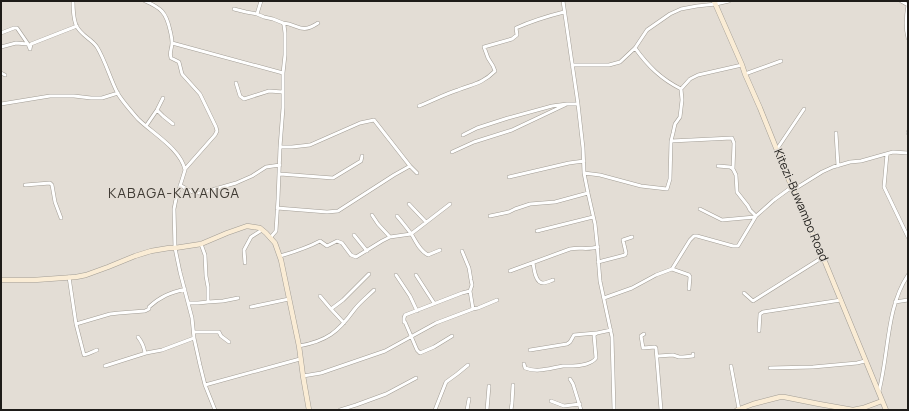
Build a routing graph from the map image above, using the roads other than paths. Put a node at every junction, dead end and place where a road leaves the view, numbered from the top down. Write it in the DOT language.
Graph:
graph roads {
  1 [pos="73,1"];
  2 [pos="145,1"];
  3 [pos="261,1"];
  4 [pos="563,1"];
  5 [pos="729,1"];
  6 [pos="901,1"];
  7 [pos="715,3"];
  8 [pos="908,5"];
  9 [pos="234,8"];
  10 [pos="564,12"];
  11 [pos="257,14"];
  12 [pos="283,23"];
  13 [pos="318,23"];
  14 [pos="77,26"];
  15 [pos="1,33"];
  16 [pos="908,38"];
  17 [pos="172,43"];
  18 [pos="28,44"];
  19 [pos="1,47"];
  20 [pos="635,48"];
  21 [pos="781,61"];
  22 [pos="572,65"];
  23 [pos="742,65"];
  24 [pos="1,73"];
  25 [pos="283,74"];
  26 [pos="745,74"];
  27 [pos="6,75"];
  28 [pos="236,83"];
  29 [pos="681,89"];
  30 [pos="283,92"];
  31 [pos="118,94"];
  32 [pos="163,98"];
  33 [pos="1,104"];
  34 [pos="567,104"];
  35 [pos="578,104"];
  36 [pos="419,106"];
  37 [pos="804,109"];
  38 [pos="157,110"];
  39 [pos="174,124"];
  40 [pos="146,126"];
  41 [pos="836,133"];
  42 [pos="463,135"];
  43 [pos="671,141"];
  44 [pos="280,147"];
  45 [pos="777,149"];
  46 [pos="452,152"];
  47 [pos="908,153"];
  48 [pos="887,154"];
  49 [pos="362,156"];
  50 [pos="584,161"];
  51 [pos="280,165"];
  52 [pos="410,166"];
  53 [pos="718,166"];
  54 [pos="838,166"];
  55 [pos="185,169"];
  56 [pos="733,169"];
  57 [pos="417,173"];
  58 [pos="584,173"];
  59 [pos="280,174"];
  60 [pos="509,178"];
  61 [pos="25,184"];
  62 [pos="180,185"];
  63 [pos="793,190"];
  64 [pos="588,193"];
  65 [pos="409,204"];
  66 [pos="450,204"];
  67 [pos="277,208"];
  68 [pos="700,209"];
  69 [pos="372,215"];
  70 [pos="397,216"];
  71 [pos="490,216"];
  72 [pos="593,217"];
  73 [pos="755,217"];
  74 [pos="61,218"];
  75 [pos="426,222"];
  76 [pos="262,230"];
  77 [pos="537,231"];
  78 [pos="411,234"];
  79 [pos="354,235"];
  80 [pos="390,237"];
  81 [pos="632,237"];
  82 [pos="908,237"];
  83 [pos="270,238"];
  84 [pos="201,244"];
  85 [pos="598,247"];
  86 [pos="175,248"];
  87 [pos="440,250"];
  88 [pos="367,251"];
  89 [pos="462,252"];
  90 [pos="280,256"];
  91 [pos="823,257"];
  92 [pos="533,262"];
  93 [pos="598,262"];
  94 [pos="245,263"];
  95 [pos="672,269"];
  96 [pos="510,270"];
  97 [pos="369,274"];
  98 [pos="396,275"];
  99 [pos="416,275"];
  100 [pos="908,275"];
  101 [pos="70,277"];
  102 [pos="1,280"];
  103 [pos="553,280"];
  104 [pos="185,289"];
  105 [pos="689,289"];
  106 [pos="374,290"];
  107 [pos="470,291"];
  108 [pos="744,293"];
  109 [pos="320,296"];
  110 [pos="238,298"];
  111 [pos="604,298"];
  112 [pos="289,299"];
  113 [pos="497,300"];
  114 [pos="840,300"];
  115 [pos="908,300"];
  116 [pos="208,302"];
  117 [pos="896,302"];
  118 [pos="188,303"];
  119 [pos="434,303"];
  120 [pos="251,307"];
  121 [pos="331,309"];
  122 [pos="474,309"];
  123 [pos="417,311"];
  124 [pos="344,323"];
  125 [pos="76,324"];
  126 [pos="611,330"];
  127 [pos="194,332"];
  128 [pos="759,332"];
  129 [pos="597,333"];
  130 [pos="644,334"];
  131 [pos="412,336"];
  132 [pos="452,336"];
  133 [pos="138,337"];
  134 [pos="194,338"];
  135 [pos="229,342"];
  136 [pos="299,346"];
  137 [pos="97,350"];
  138 [pos="530,350"];
  139 [pos="145,353"];
  140 [pos="693,354"];
  141 [pos="658,356"];
  142 [pos="300,359"];
  143 [pos="865,361"];
  144 [pos="524,364"];
  145 [pos="468,365"];
  146 [pos="105,366"];
  147 [pos="731,366"];
  148 [pos="770,368"];
  149 [pos="303,376"];
  150 [pos="416,378"];
  151 [pos="570,379"];
  152 [pos="205,385"];
  153 [pos="513,385"];
  154 [pos="489,386"];
  155 [pos="879,393"];
  156 [pos="469,399"];
  157 [pos="551,401"];
  158 [pos="882,401"];
  159 [pos="580,404"];
  160 [pos="215,410"];
  161 [pos="309,410"];
  162 [pos="340,410"];
  163 [pos="435,410"];
  164 [pos="467,410"];
  165 [pos="487,410"];
  166 [pos="511,410"];
  167 [pos="581,410"];
  168 [pos="614,410"];
  169 [pos="661,410"];
  170 [pos="738,410"];
  171 [pos="886,410"];
  1 -- 14 [label="street"];
  2 -- 17 [label="street"];
  3 -- 11 [label="street"];
  4 -- 10 [label="street"];
  5 -- 7 [label="street"];
  6 -- 8 [label="street"];
  7 -- 20 [label="street"];
  7 -- 23 [label="street, Kitezi-Buwambo Road"];
  8 -- 16 [label="street"];
  9 -- 11 [label="street"];
  10 -- 22 [label="street"];
  10 -- 36 [label="street"];
  11 -- 12 [label="street"];
  12 -- 13 [label="street"];
  12 -- 25 [label="street"];
  14 -- 18 [label="street"];
  14 -- 31 [label="street"];
  15 -- 18 [label="street"];
  17 -- 25 [label="street"];
  17 -- 55 [label="street"];
  18 -- 19 [label="street"];
  20 -- 22 [label="street"];
  20 -- 29 [label="street"];
  21 -- 26 [label="street"];
  22 -- 35 [label="street"];
  23 -- 26 [label="street, Kitezi-Buwambo Road"];
  23 -- 29 [label="street"];
  24 -- 27 [label="street"];
  25 -- 30 [label="street"];
  26 -- 45 [label="street, Kitezi-Buwambo Road"];
  28 -- 30 [label="street"];
  29 -- 43 [label="street"];
  30 -- 44 [label="street"];
  31 -- 33 [label="street"];
  31 -- 40 [label="street"];
  32 -- 38 [label="street"];
  34 -- 35 [label="street"];
  34 -- 42 [label="street"];
  34 -- 46 [label="street"];
  35 -- 50 [label="street"];
  37 -- 45 [label="street"];
  38 -- 39 [label="street"];
  38 -- 40 [label="street"];
  40 -- 55 [label="street"];
  41 -- 54 [label="street"];
  43 -- 56 [label="street"];
  43 -- 58 [label="street"];
  44 -- 51 [label="street"];
  44 -- 52 [label="street"];
  45 -- 63 [label="street, Kitezi-Buwambo Road"];
  47 -- 48 [label="street"];
  48 -- 54 [label="street"];
  48 -- 82 [label="street"];
  49 -- 59 [label="street"];
  50 -- 58 [label="street"];
  50 -- 60 [label="street"];
  51 -- 59 [label="street"];
  51 -- 62 [label="street"];
  52 -- 57 [label="street"];
  52 -- 67 [label="street"];
  53 -- 56 [label="street"];
  54 -- 63 [label="street"];
  55 -- 62 [label="street"];
  56 -- 73 [label="street"];
  58 -- 64 [label="street"];
  59 -- 67 [label="street"];
  61 -- 74 [label="street"];
  62 -- 86 [label="street"];
  63 -- 73 [label="street"];
  63 -- 91 [label="street, Kitezi-Buwambo Road"];
  64 -- 71 [label="street"];
  64 -- 72 [label="street"];
  65 -- 75 [label="street"];
  66 -- 75 [label="street"];
  67 -- 83 [label="street"];
  68 -- 73 [label="street"];
  69 -- 80 [label="street"];
  70 -- 78 [label="street"];
  72 -- 77 [label="street"];
  72 -- 85 [label="street"];
  73 -- 95 [label="street"];
  75 -- 78 [label="street"];
  76 -- 83 [label="street"];
  76 -- 84 [label="street"];
  76 -- 94 [label="street"];
  78 -- 80 [label="street"];
  78 -- 87 [label="street"];
  79 -- 88 [label="street"];
  80 -- 88 [label="street"];
  81 -- 93 [label="street"];
  83 -- 90 [label="street"];
  84 -- 86 [label="street"];
  84 -- 116 [label="street"];
  85 -- 92 [label="street"];
  85 -- 93 [label="street"];
  86 -- 101 [label="street"];
  86 -- 104 [label="street"];
  88 -- 90 [label="street"];
  89 -- 107 [label="street"];
  90 -- 112 [label="street"];
  91 -- 108 [label="street"];
  91 -- 114 [label="street, Kitezi-Buwambo Road"];
  92 -- 96 [label="street"];
  92 -- 103 [label="street"];
  93 -- 111 [label="street"];
  95 -- 105 [label="street"];
  95 -- 111 [label="street"];
  97 -- 121 [label="street"];
  98 -- 123 [label="street"];
  99 -- 119 [label="street"];
  100 -- 117 [label="street"];
  101 -- 102 [label="street"];
  101 -- 125 [label="street"];
  104 -- 118 [label="street"];
  104 -- 125 [label="street"];
  106 -- 124 [label="street"];
  107 -- 119 [label="street"];
  107 -- 122 [label="street"];
  109 -- 121 [label="street"];
  110 -- 116 [label="street"];
  111 -- 126 [label="street"];
  112 -- 120 [label="street"];
  112 -- 136 [label="street"];
  113 -- 122 [label="street"];
  114 -- 128 [label="street"];
  114 -- 143 [label="street, Kitezi-Buwambo Road"];
  115 -- 117 [label="street"];
  116 -- 118 [label="street"];
  117 -- 155 [label="street"];
  118 -- 127 [label="street"];
  119 -- 123 [label="street"];
  121 -- 124 [label="street"];
  122 -- 131 [label="street"];
  123 -- 131 [label="street"];
  124 -- 136 [label="street"];
  125 -- 137 [label="street"];
  126 -- 129 [label="street"];
  126 -- 168 [label="street"];
  127 -- 134 [label="street"];
  127 -- 135 [label="street"];
  129 -- 138 [label="street"];
  129 -- 144 [label="street"];
  130 -- 141 [label="street"];
  131 -- 132 [label="street"];
  131 -- 149 [label="street"];
  133 -- 139 [label="street"];
  134 -- 139 [label="street"];
  134 -- 152 [label="street"];
  136 -- 142 [label="street"];
  139 -- 146 [label="street"];
  140 -- 141 [label="street"];
  141 -- 169 [label="street"];
  142 -- 149 [label="street"];
  142 -- 152 [label="street"];
  143 -- 148 [label="street"];
  143 -- 155 [label="street, Kitezi-Buwambo Road"];
  145 -- 163 [label="street"];
  147 -- 170 [label="street"];
  149 -- 161 [label="street"];
  150 -- 162 [label="street"];
  151 -- 159 [label="street"];
  152 -- 160 [label="street"];
  153 -- 166 [label="street"];
  154 -- 165 [label="street"];
  155 -- 158 [label="street, Kitezi-Buwambo Road"];
  156 -- 164 [label="street"];
  157 -- 159 [label="street"];
  158 -- 170 [label="street"];
  158 -- 171 [label="street, Kitezi-Buwambo Road"];
  159 -- 167 [label="street"];
}
